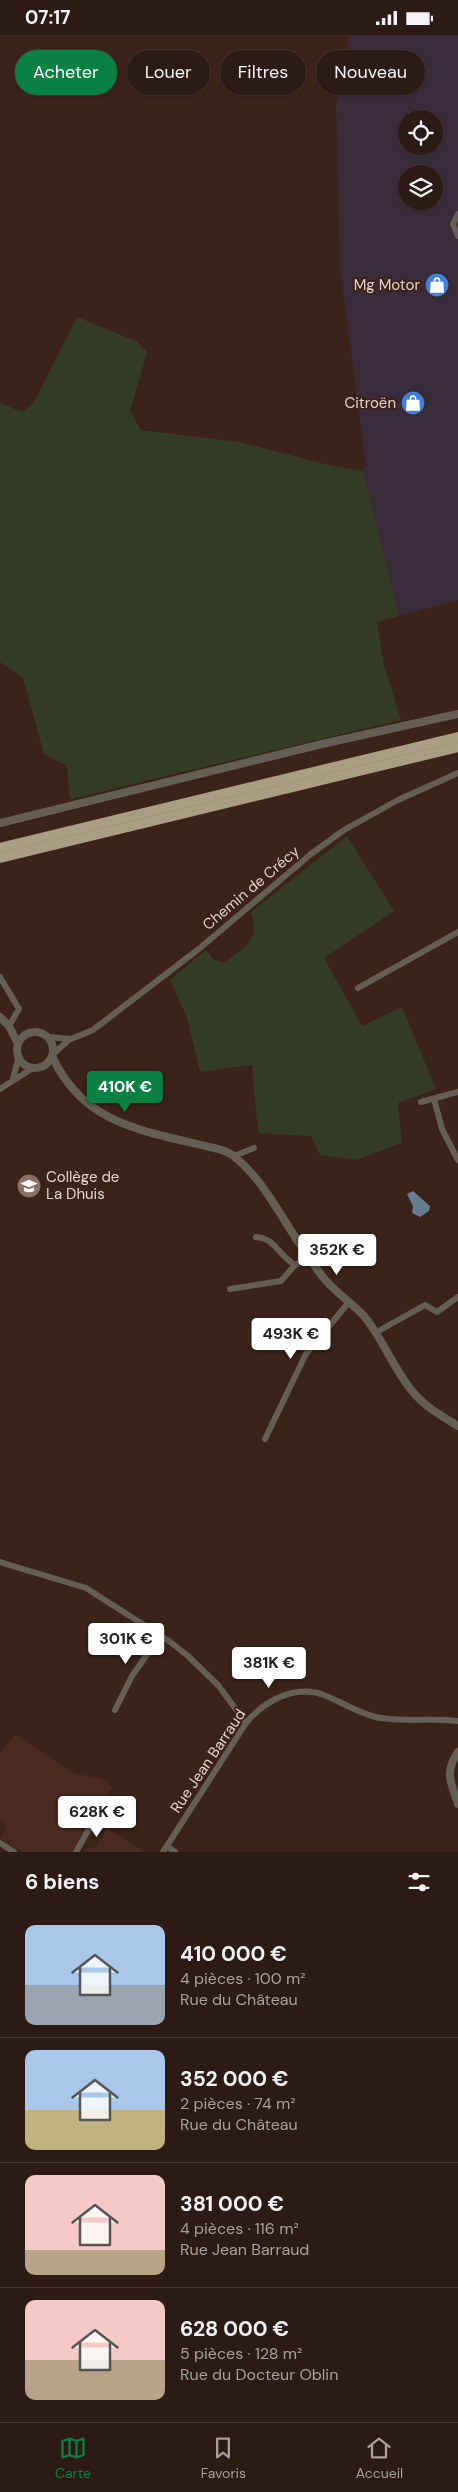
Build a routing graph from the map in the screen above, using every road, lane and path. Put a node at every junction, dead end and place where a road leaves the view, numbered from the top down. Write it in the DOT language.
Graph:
graph roads {
  1 [pos="458,215"];
  2 [pos="458,236"];
  3 [pos="458,714"];
  4 [pos="458,737"];
  5 [pos="458,747"];
  6 [pos="458,773"];
  7 [pos="0,823"];
  8 [pos="0,848"];
  9 [pos="0,858"];
  10 [pos="458,932"];
  11 [pos="0,977"];
  12 [pos="358,988"];
  13 [pos="0,1017"];
  14 [pos="9,1026"];
  15 [pos="30,1032"];
  16 [pos="48,1037"];
  17 [pos="71,1039"];
  18 [pos="18,1044"];
  19 [pos="52,1055"];
  20 [pos="19,1056"];
  21 [pos="34,1067"];
  22 [pos="13,1079"];
  23 [pos="0,1089"];
  24 [pos="458,1092"];
  25 [pos="434,1099"];
  26 [pos="421,1102"];
  27 [pos="254,1148"];
  28 [pos="234,1156"];
  29 [pos="458,1160"];
  30 [pos="256,1237"];
  31 [pos="309,1257"];
  32 [pos="294,1265"];
  33 [pos="230,1289"];
  34 [pos="458,1297"];
  35 [pos="349,1302"];
  36 [pos="376,1333"];
  37 [pos="458,1426"];
  38 [pos="265,1439"];
  39 [pos="0,1562"];
  40 [pos="160,1636"];
  41 [pos="115,1710"];
  42 [pos="458,1721"];
  43 [pos="246,1723"];
  44 [pos="458,1752"];
  45 [pos="458,1804"];
  46 [pos="98,1813"];
  47 [pos="0,1843"];
  48 [pos="165,1849"];
  49 [pos="14,1852"];
  50 [pos="76,1852"];
  51 [pos="175,1852"];
  1 -- 2 [label="street"];
  3 -- 7 [label="street"];
  4 -- 8 [label="highway"];
  5 -- 9 [label="highway"];
  6 -- 17 [label="street, Chemin de Crécy"];
  10 -- 12 [label="street"];
  11 -- 14 [label="street"];
  13 -- 14 [label="street"];
  14 -- 15 [label="street"];
  14 -- 18 [label="street"];
  15 -- 16 [label="street"];
  15 -- 18 [label="street"];
  16 -- 17 [label="street, Chemin de Crécy"];
  16 -- 19 [label="street"];
  17 -- 19 [label="street, Chemin de Crécy"];
  18 -- 20 [label="street"];
  19 -- 21 [label="street"];
  19 -- 28 [label="street"];
  20 -- 21 [label="street"];
  20 -- 22 [label="street"];
  21 -- 22 [label="street"];
  22 -- 23 [label="street"];
  24 -- 25 [label="street"];
  25 -- 26 [label="street"];
  25 -- 29 [label="street"];
  27 -- 28 [label="street"];
  28 -- 31 [label="street"];
  30 -- 32 [label="street"];
  31 -- 32 [label="street"];
  31 -- 35 [label="street"];
  32 -- 33 [label="street"];
  34 -- 36 [label="street"];
  35 -- 36 [label="street"];
  35 -- 38 [label="street"];
  36 -- 37 [label="street"];
  39 -- 40 [label="street"];
  40 -- 41 [label="street"];
  40 -- 43 [label="street"];
  42 -- 43 [label="street, Rue Jean Barraud"];
  43 -- 48 [label="street, Rue Jean Barraud"];
  44 -- 45 [label="street"];
  46 -- 50 [label="street"];
  47 -- 49 [label="street"];
  48 -- 51 [label="street"];
}
